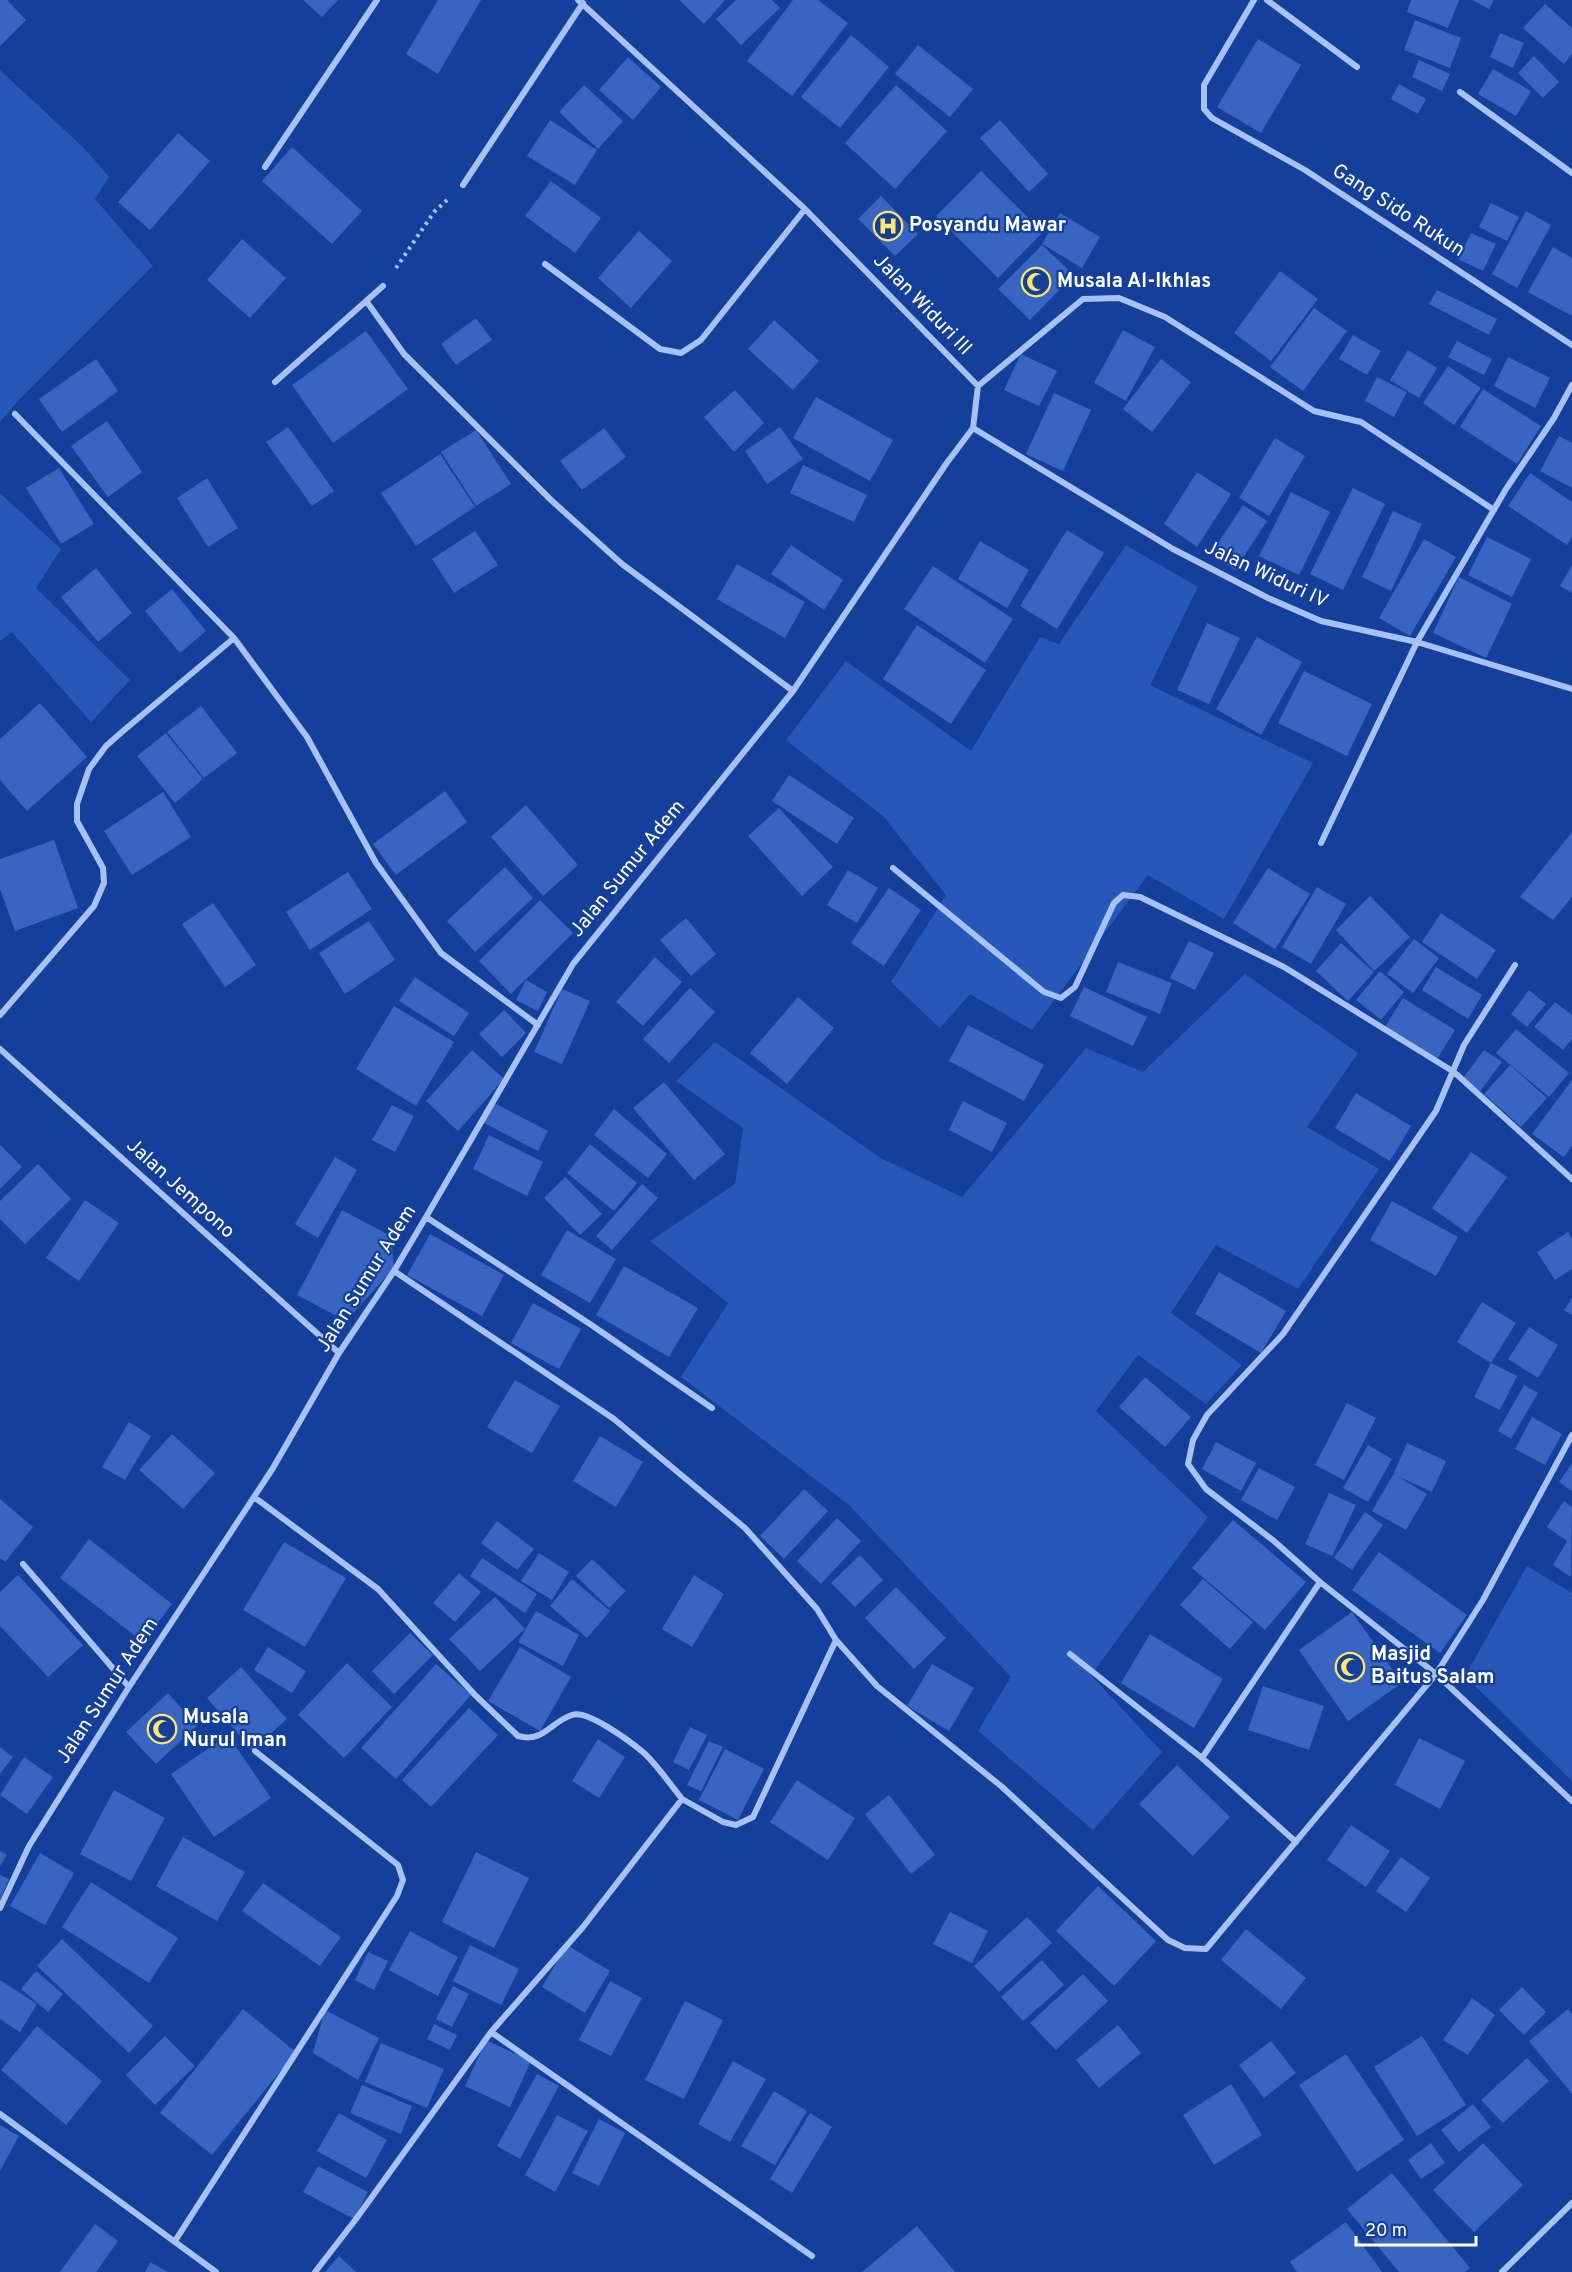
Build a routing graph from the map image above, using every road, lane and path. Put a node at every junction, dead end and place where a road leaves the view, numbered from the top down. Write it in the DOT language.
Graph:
graph roads {
  1 [pos="377,0"];
  2 [pos="1254,0"];
  3 [pos="1267,0"];
  4 [pos="581,2"];
  5 [pos="1357,66"];
  6 [pos="1460,92"];
  7 [pos="265,167"];
  8 [pos="1572,173"];
  9 [pos="463,185"];
  10 [pos="805,209"];
  11 [pos="545,264"];
  12 [pos="383,286"];
  13 [pos="367,302"];
  14 [pos="1572,345"];
  15 [pos="274,382"];
  16 [pos="1572,385"];
  17 [pos="978,386"];
  18 [pos="15,414"];
  19 [pos="973,429"];
  20 [pos="1494,510"];
  21 [pos="234,638"];
  22 [pos="1417,642"];
  23 [pos="1572,689"];
  24 [pos="793,691"];
  25 [pos="1320,843"];
  26 [pos="894,868"];
  27 [pos="1515,965"];
  28 [pos="0,1015"];
  29 [pos="538,1025"];
  30 [pos="0,1049"];
  31 [pos="1454,1072"];
  32 [pos="1572,1179"];
  33 [pos="426,1217"];
  34 [pos="394,1271"];
  35 [pos="339,1353"];
  36 [pos="712,1408"];
  37 [pos="1572,1435"];
  38 [pos="254,1497"];
  39 [pos="23,1564"];
  40 [pos="1320,1582"];
  41 [pos="836,1640"];
  42 [pos="1070,1654"];
  43 [pos="1436,1674"];
  44 [pos="129,1687"];
  45 [pos="255,1751"];
  46 [pos="1202,1758"];
  47 [pos="682,1799"];
  48 [pos="1572,1801"];
  49 [pos="1296,1842"];
  50 [pos="0,1908"];
  51 [pos="491,2032"];
  52 [pos="0,2114"];
  53 [pos="1572,2203"];
  54 [pos="175,2241"];
  55 [pos="812,2256"];
  56 [pos="216,2272"];
  57 [pos="315,2272"];
  58 [pos="1502,2272"];
  1 -- 7 [label="street"];
  2 -- 14 [label="street, Gang Sido Rukun"];
  3 -- 5 [label="street"];
  4 -- 9 [label="street"];
  4 -- 10 [label="street, Jalan Widuri III"];
  6 -- 8 [label="street"];
  9 -- 12 [label="path"];
  10 -- 11 [label="street"];
  10 -- 17 [label="street, Jalan Widuri III"];
  12 -- 13 [label="street"];
  13 -- 15 [label="street"];
  13 -- 24 [label="street"];
  16 -- 20 [label="street"];
  17 -- 19 [label="street"];
  17 -- 20 [label="street"];
  18 -- 21 [label="street"];
  19 -- 22 [label="street, Jalan Widuri IV"];
  19 -- 24 [label="street"];
  20 -- 22 [label="street"];
  21 -- 28 [label="street"];
  21 -- 29 [label="street"];
  22 -- 23 [label="street, Jalan Widuri IV"];
  22 -- 25 [label="street"];
  24 -- 29 [label="street, Jalan Sumur Adem"];
  26 -- 31 [label="street"];
  27 -- 31 [label="street"];
  29 -- 33 [label="street, Jalan Sumur Adem"];
  30 -- 35 [label="street, Jalan Jempono"];
  31 -- 32 [label="street"];
  31 -- 40 [label="street"];
  33 -- 34 [label="street, Jalan Sumur Adem"];
  33 -- 36 [label="street"];
  34 -- 35 [label="street, Jalan Sumur Adem"];
  34 -- 41 [label="street"];
  35 -- 38 [label="street, Jalan Sumur Adem"];
  37 -- 43 [label="street"];
  38 -- 44 [label="street, Jalan Sumur Adem"];
  38 -- 47 [label="street"];
  39 -- 44 [label="street"];
  40 -- 43 [label="street"];
  40 -- 46 [label="street"];
  41 -- 47 [label="street"];
  41 -- 49 [label="street"];
  42 -- 46 [label="street"];
  43 -- 48 [label="street"];
  43 -- 49 [label="street"];
  44 -- 50 [label="street, Jalan Sumur Adem"];
  45 -- 54 [label="street"];
  46 -- 49 [label="street"];
  47 -- 51 [label="street"];
  51 -- 55 [label="street"];
  51 -- 57 [label="street"];
  52 -- 54 [label="street"];
  53 -- 58 [label="street"];
  54 -- 56 [label="street"];
}
